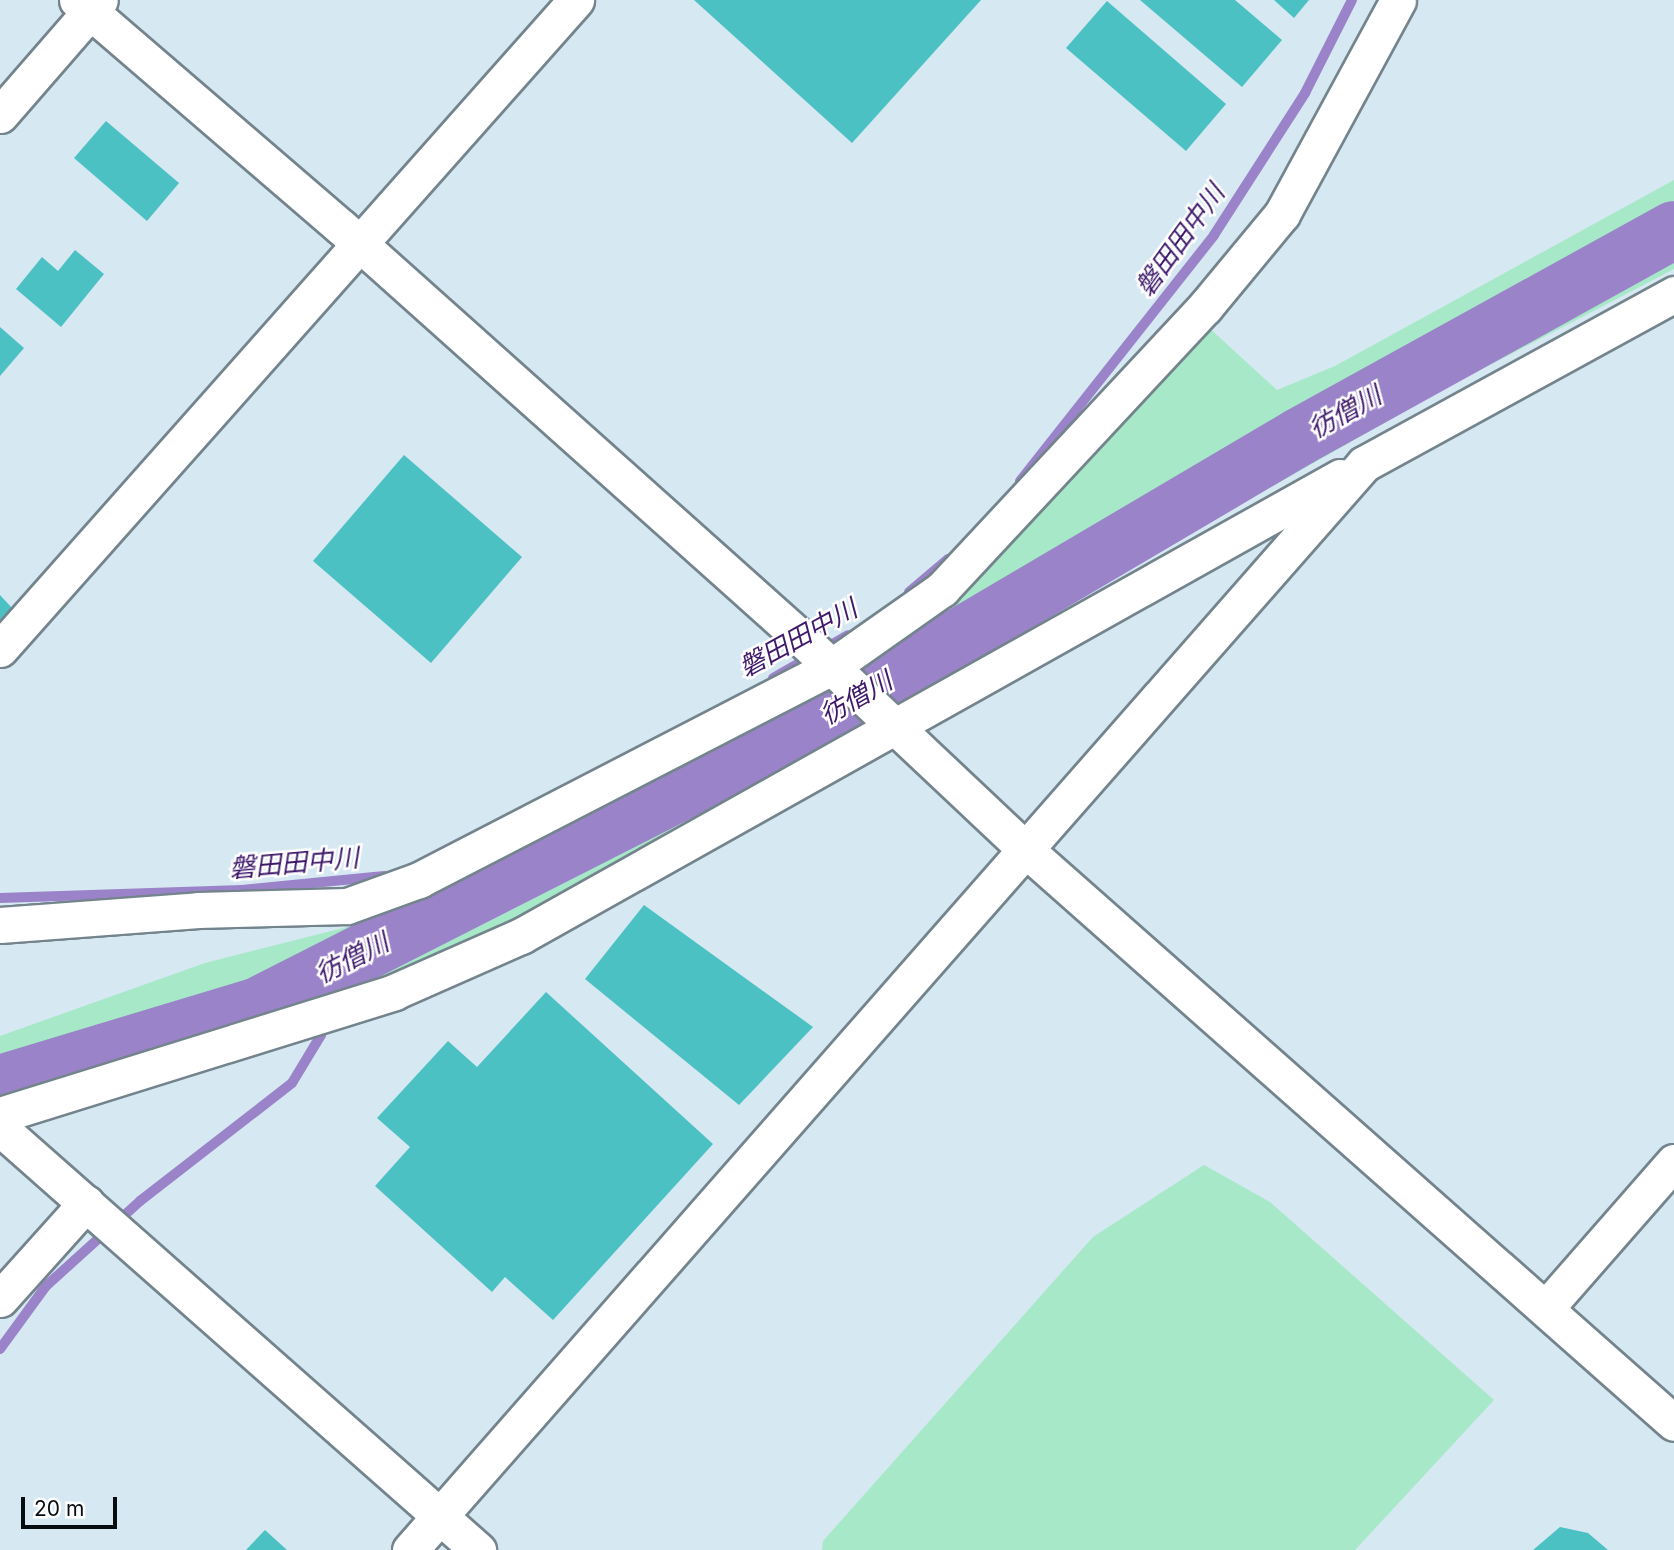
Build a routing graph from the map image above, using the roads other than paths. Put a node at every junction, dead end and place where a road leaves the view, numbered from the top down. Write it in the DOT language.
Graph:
graph roads {
  1 [pos="576,0"];
  2 [pos="1398,0"];
  3 [pos="89,4"];
  4 [pos="0,114"];
  5 [pos="358,244"];
  6 [pos="1674,294"];
  7 [pos="1363,464"];
  8 [pos="0,649"];
  9 [pos="831,667"];
  10 [pos="894,724"];
  11 [pos="1025,849"];
  12 [pos="0,925"];
  13 [pos="0,1115"];
  14 [pos="0,1128"];
  15 [pos="1674,1162"];
  16 [pos="86,1203"];
  17 [pos="0,1299"];
  18 [pos="1546,1308"];
  19 [pos="1674,1423"];
  20 [pos="440,1517"];
  21 [pos="410,1550"];
  22 [pos="478,1550"];
  1 -- 5 [label="street"];
  2 -- 9 [label="street"];
  3 -- 4 [label="street"];
  3 -- 5 [label="street"];
  5 -- 8 [label="street"];
  5 -- 9 [label="street"];
  6 -- 7 [label="street"];
  7 -- 10 [label="street"];
  7 -- 11 [label="street"];
  9 -- 10 [label="street"];
  9 -- 12 [label="street"];
  10 -- 11 [label="street"];
  10 -- 13 [label="street"];
  11 -- 18 [label="street"];
  11 -- 20 [label="street"];
  14 -- 16 [label="street"];
  15 -- 18 [label="street"];
  16 -- 17 [label="street"];
  16 -- 20 [label="street"];
  18 -- 19 [label="street"];
  20 -- 21 [label="street"];
  20 -- 22 [label="street"];
}
